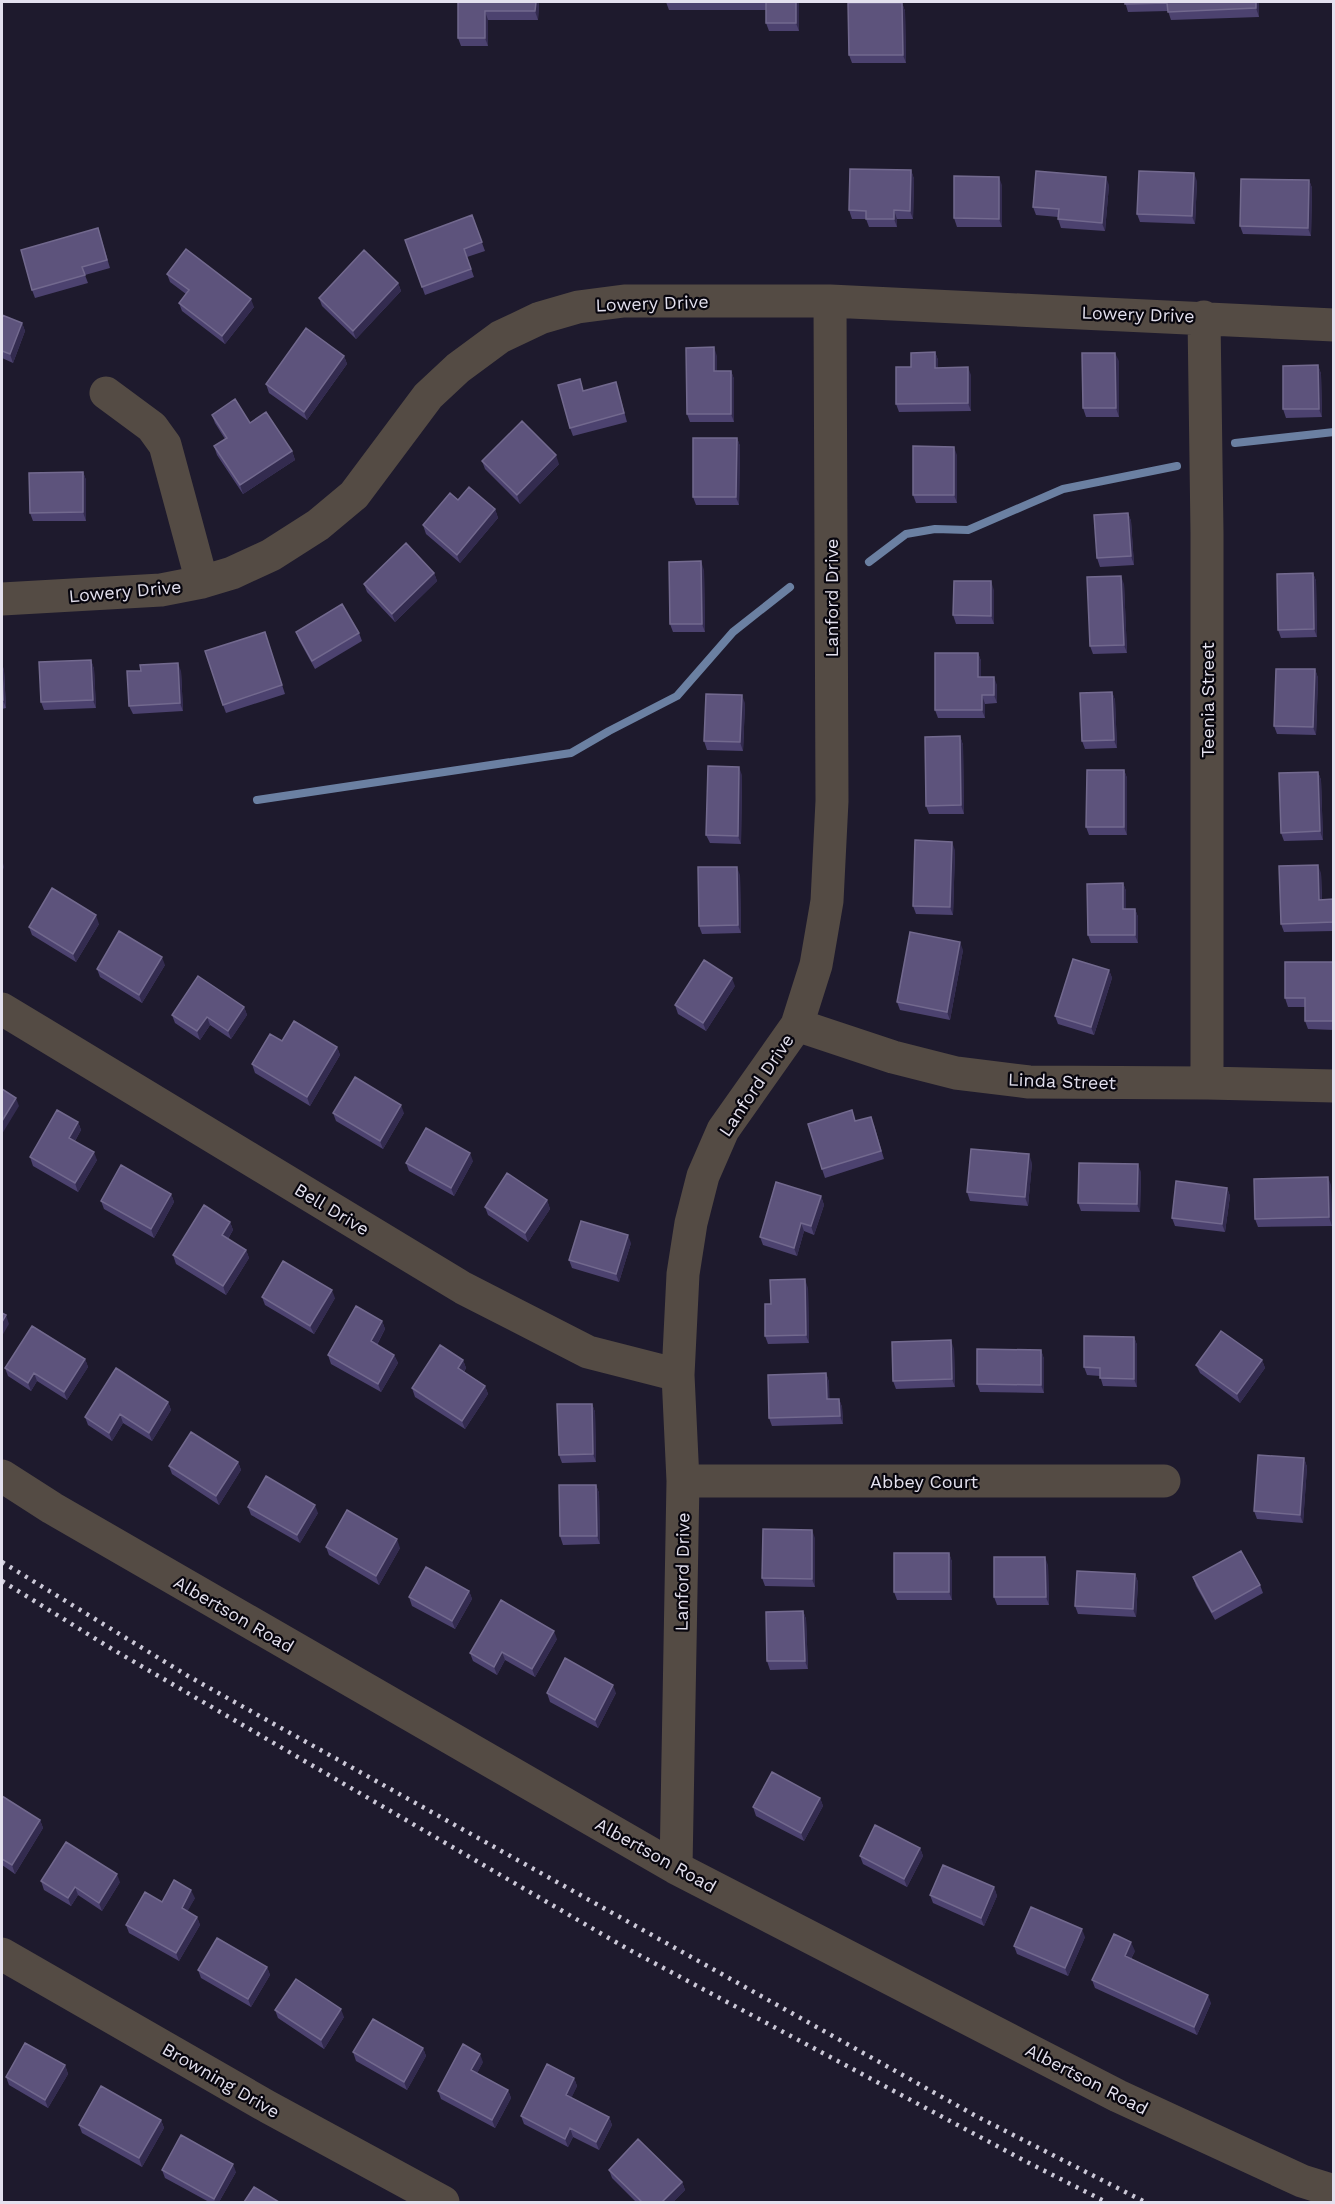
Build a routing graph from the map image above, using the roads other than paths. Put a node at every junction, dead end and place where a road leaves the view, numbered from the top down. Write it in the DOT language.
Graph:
graph roads {
  1 [pos="830,301"];
  2 [pos="1204,317"];
  3 [pos="1334,325"];
  4 [pos="106,393"];
  5 [pos="202,582"];
  6 [pos="2,598"];
  7 [pos="2,1009"];
  8 [pos="798,1025"];
  9 [pos="1207,1083"];
  10 [pos="1334,1086"];
  11 [pos="678,1375"];
  12 [pos="2,1476"];
  13 [pos="683,1481"];
  14 [pos="1164,1481"];
  15 [pos="676,1868"];
  16 [pos="2,1954"];
  17 [pos="1334,2191"];
  18 [pos="443,2202"];
  1 -- 2 [label="street, Lowery Drive"];
  1 -- 5 [label="street, Lowery Drive"];
  1 -- 8 [label="street, Lanford Drive"];
  2 -- 3 [label="street, Lowery Drive"];
  2 -- 9 [label="street, Teenia Street"];
  4 -- 5 [label="street"];
  5 -- 6 [label="street, Lowery Drive"];
  7 -- 11 [label="street, Bell Drive"];
  8 -- 9 [label="street, Linda Street"];
  8 -- 11 [label="street, Lanford Drive"];
  9 -- 10 [label="street, Linda Street"];
  11 -- 13 [label="street, Lanford Drive"];
  12 -- 15 [label="street, Albertson Road"];
  13 -- 14 [label="street, Abbey Court"];
  13 -- 15 [label="street, Lanford Drive"];
  15 -- 17 [label="street, Albertson Road"];
  16 -- 18 [label="street, Browning Drive"];
}
